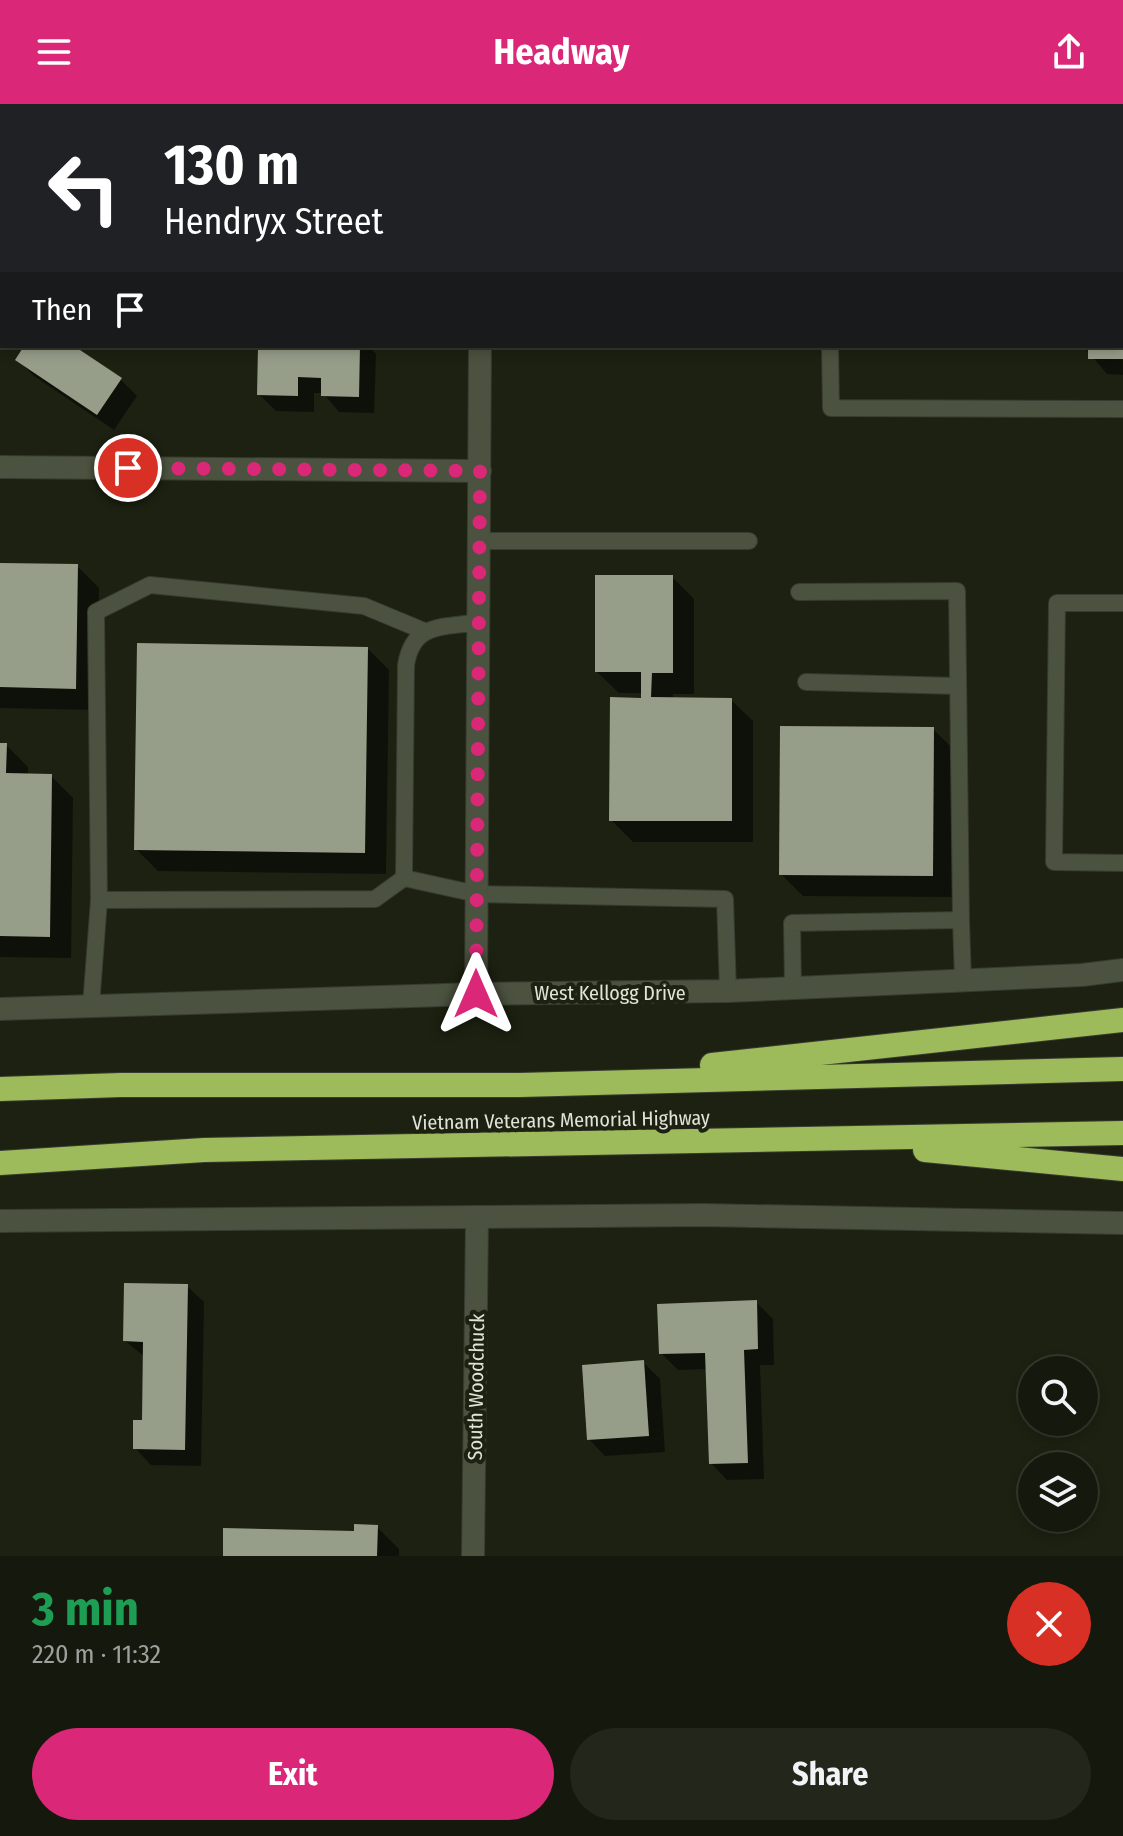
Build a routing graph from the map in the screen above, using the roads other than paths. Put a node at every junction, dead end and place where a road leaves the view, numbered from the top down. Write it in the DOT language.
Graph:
graph roads {
  1 [pos="480,348"];
  2 [pos="830,348"];
  3 [pos="1123,409"];
  4 [pos="0,467"];
  5 [pos="480,471"];
  6 [pos="480,541"];
  7 [pos="749,541"];
  8 [pos="799,592"];
  9 [pos="1123,603"];
  10 [pos="480,622"];
  11 [pos="424,631"];
  12 [pos="806,682"];
  13 [pos="958,686"];
  14 [pos="1123,863"];
  15 [pos="404,878"];
  16 [pos="477,894"];
  17 [pos="99,900"];
  18 [pos="961,920"];
  19 [pos="1123,970"];
  20 [pos="963,981"];
  21 [pos="793,989"];
  22 [pos="728,991"];
  23 [pos="476,994"];
  24 [pos="91,1006"];
  25 [pos="0,1009"];
  26 [pos="1123,1020"];
  27 [pos="1123,1069"];
  28 [pos="520,1085"];
  29 [pos="0,1089"];
  30 [pos="1123,1133"];
  31 [pos="819,1139"];
  32 [pos="0,1163"];
  33 [pos="1123,1169"];
  34 [pos="477,1219"];
  35 [pos="0,1221"];
  36 [pos="1123,1223"];
  37 [pos="473,1556"];
  1 -- 5 [label="main road"];
  2 -- 3 [label="lane"];
  4 -- 5 [label="main road"];
  5 -- 6 [label="main road"];
  6 -- 7 [label="lane"];
  6 -- 10 [label="main road"];
  8 -- 13 [label="lane"];
  9 -- 14 [label="lane"];
  10 -- 11 [label="lane"];
  10 -- 16 [label="main road"];
  11 -- 15 [label="lane"];
  11 -- 17 [label="lane"];
  12 -- 13 [label="lane"];
  13 -- 18 [label="lane"];
  15 -- 16 [label="lane"];
  15 -- 17 [label="lane"];
  16 -- 22 [label="lane"];
  16 -- 23 [label="main road"];
  17 -- 24 [label="lane"];
  18 -- 20 [label="lane"];
  18 -- 21 [label="lane"];
  19 -- 20 [label="main road, West Kellogg Drive"];
  20 -- 21 [label="main road, West Kellogg Drive"];
  21 -- 22 [label="main road, West Kellogg Drive"];
  22 -- 23 [label="main road, West Kellogg Drive"];
  23 -- 24 [label="main road, West Kellogg Drive"];
  24 -- 25 [label="main road, West Kellogg Drive"];
  26 -- 28 [label="highway"];
  27 -- 28 [label="highway, Vietnam Veterans Memorial Highway"];
  28 -- 29 [label="highway, Vietnam Veterans Memorial Highway"];
  30 -- 31 [label="highway, Vietnam Veterans Memorial Highway"];
  31 -- 32 [label="highway, Vietnam Veterans Memorial Highway"];
  31 -- 33 [label="highway"];
  34 -- 35 [label="main road"];
  34 -- 36 [label="main road"];
  34 -- 37 [label="main road, South Woodchuck"];
}
